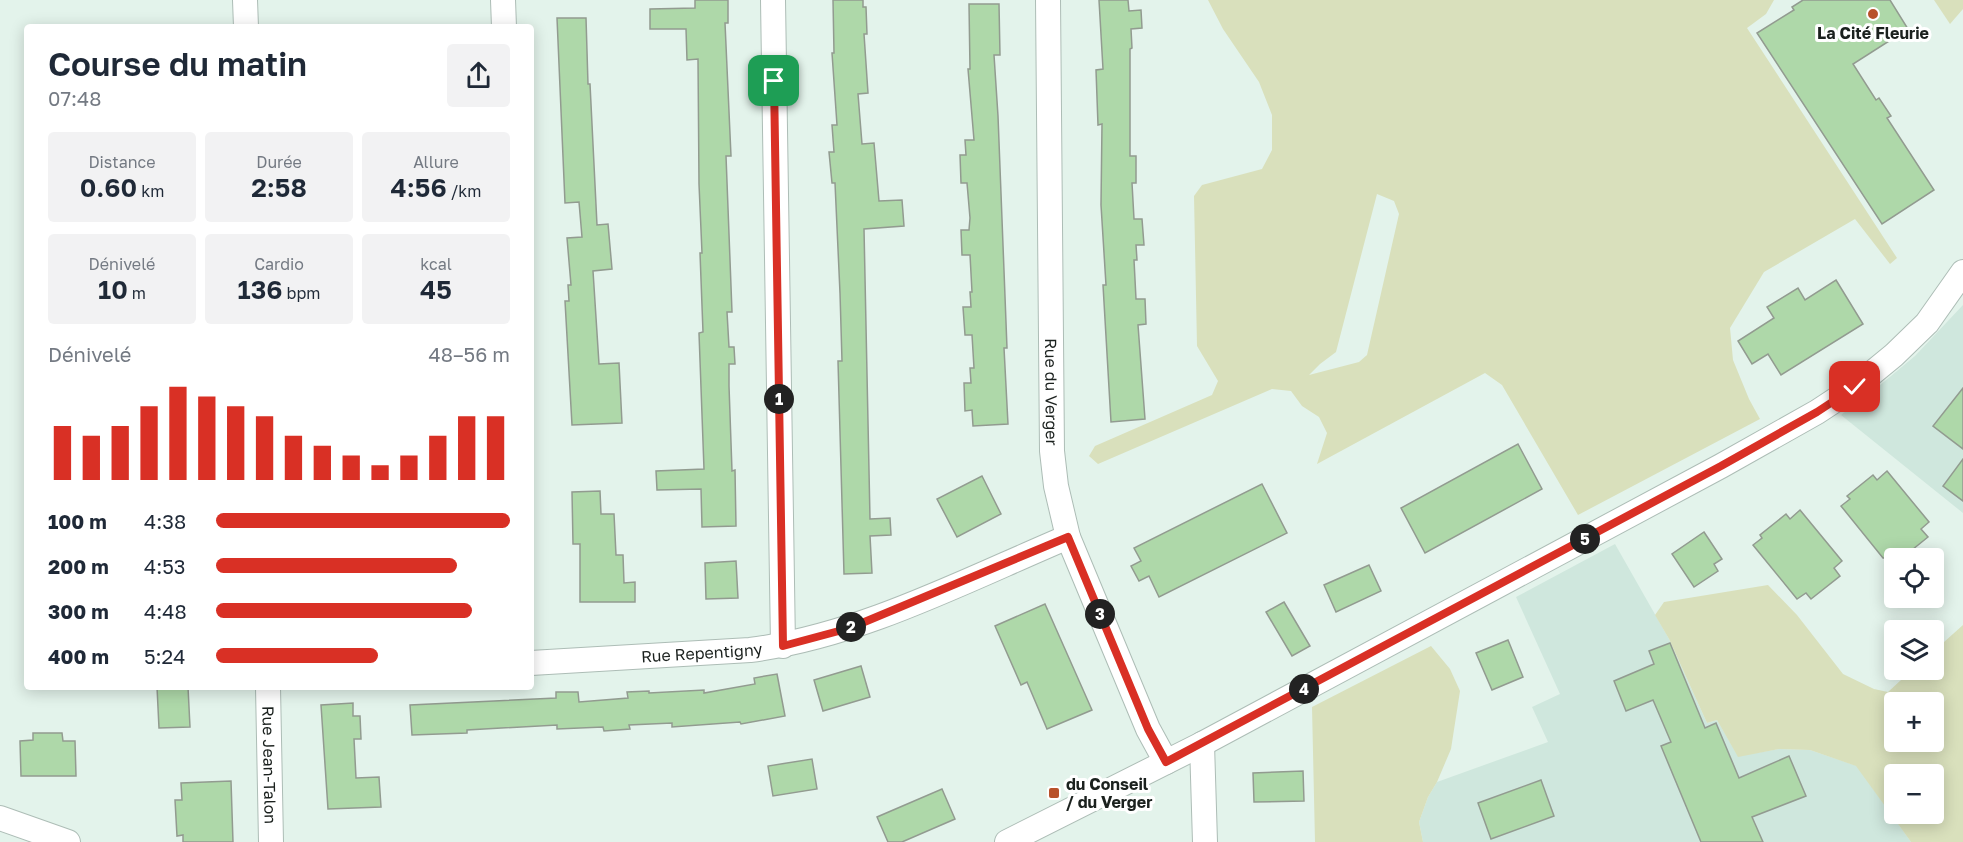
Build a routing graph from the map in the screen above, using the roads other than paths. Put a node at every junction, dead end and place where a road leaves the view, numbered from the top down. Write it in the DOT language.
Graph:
graph roads {
  1 [pos="245,0"];
  2 [pos="502,0"];
  3 [pos="773,0"];
  4 [pos="1048,0"];
  5 [pos="246,24"];
  6 [pos="504,24"];
  7 [pos="1963,272"];
  8 [pos="1068,537"];
  9 [pos="783,646"];
  10 [pos="534,663"];
  11 [pos="268,690"];
  12 [pos="1202,744"];
  13 [pos="1166,762"];
  14 [pos="0,818"];
  15 [pos="68,842"];
  16 [pos="271,842"];
  17 [pos="1006,842"];
  18 [pos="1205,842"];
  1 -- 5 [label="street"];
  2 -- 6 [label="street"];
  3 -- 9 [label="street"];
  4 -- 8 [label="street, Rue du Verger"];
  7 -- 12 [label="street"];
  8 -- 9 [label="street, Rue Repentigny"];
  8 -- 13 [label="street, Rue du Verger"];
  9 -- 10 [label="street, Rue Repentigny"];
  11 -- 16 [label="street, Rue Jean-Talon"];
  12 -- 13 [label="street"];
  12 -- 18 [label="street"];
  13 -- 17 [label="street"];
  14 -- 15 [label="street"];
}
